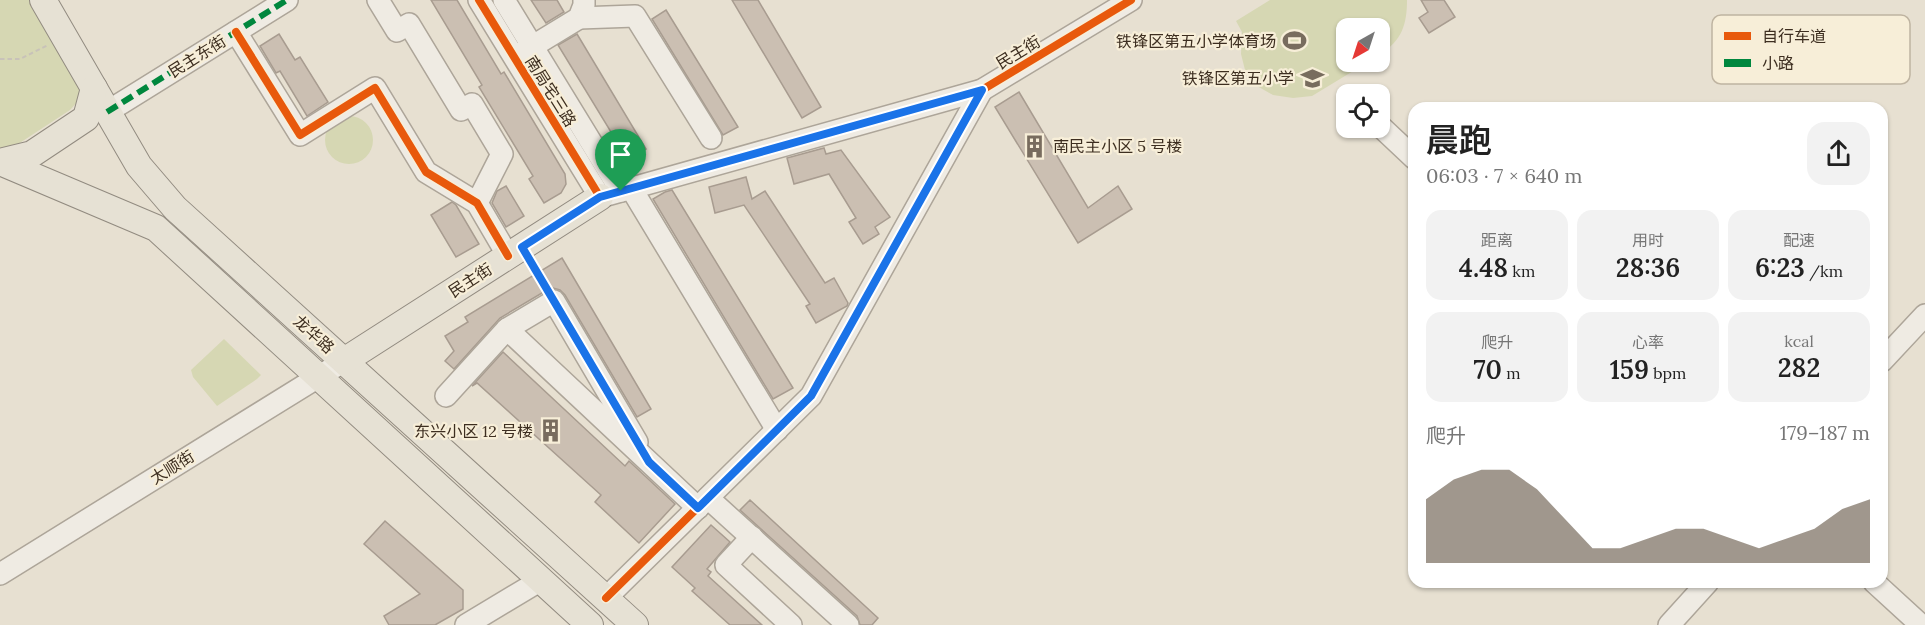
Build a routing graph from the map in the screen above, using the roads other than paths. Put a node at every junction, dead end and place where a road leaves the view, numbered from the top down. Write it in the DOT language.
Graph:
graph roads {
  1 [pos="43,0"];
  2 [pos="286,0"];
  3 [pos="378,0"];
  4 [pos="479,0"];
  5 [pos="504,0"];
  6 [pos="637,0"];
  7 [pos="1131,0"];
  8 [pos="581,9"];
  9 [pos="609,17"];
  10 [pos="236,32"];
  11 [pos="523,52"];
  12 [pos="94,88"];
  13 [pos="982,90"];
  14 [pos="107,112"];
  15 [pos="1390,135"];
  16 [pos="711,138"];
  17 [pos="1408,152"];
  18 [pos="0,162"];
  19 [pos="618,192"];
  20 [pos="477,203"];
  21 [pos="515,251"];
  22 [pos="1925,315"];
  23 [pos="507,329"];
  24 [pos="1888,355"];
  25 [pos="344,361"];
  26 [pos="318,376"];
  27 [pos="446,396"];
  28 [pos="777,430"];
  29 [pos="649,462"];
  30 [pos="703,503"];
  31 [pos="752,537"];
  32 [pos="0,574"];
  33 [pos="541,580"];
  34 [pos="1703,588"];
  35 [pos="1881,588"];
  36 [pos="606,598"];
  37 [pos="466,625"];
  38 [pos="590,625"];
  39 [pos="635,625"];
  40 [pos="791,625"];
  41 [pos="848,625"];
  42 [pos="1669,625"];
  43 [pos="1921,625"];
  1 -- 12 [label="main road, 龙华路"];
  2 -- 10 [label="street, 民主东街"];
  3 -- 20 [label="street"];
  4 -- 11 [label="street, 南局宅三路"];
  5 -- 11 [label="street, 南局宅三路"];
  6 -- 9 [label="street"];
  7 -- 13 [label="street, 民主街"];
  8 -- 9 [label="street"];
  8 -- 11 [label="street"];
  9 -- 16 [label="street"];
  10 -- 14 [label="street, 民主东街"];
  10 -- 20 [label="street"];
  11 -- 19 [label="street, 南局宅三路"];
  12 -- 14 [label="main road, 龙华路"];
  12 -- 18 [label="main road"];
  13 -- 19 [label="street, 民主街"];
  13 -- 28 [label="street"];
  14 -- 25 [label="main road, 龙华路"];
  15 -- 17 [label="street"];
  18 -- 26 [label="main road, 龙华路"];
  19 -- 21 [label="main road, 民主街"];
  19 -- 28 [label="street, 南局宅三路"];
  20 -- 21 [label="street"];
  21 -- 25 [label="main road, 民主街"];
  22 -- 24 [label="street"];
  23 -- 27 [label="street"];
  23 -- 29 [label="street"];
  23 -- 29 [label="street"];
  25 -- 26 [label="street, 太顺街"];
  25 -- 36 [label="main road, 龙华路"];
  26 -- 32 [label="street, 太顺街"];
  26 -- 33 [label="main road, 龙华路"];
  28 -- 30 [label="street"];
  29 -- 30 [label="street"];
  30 -- 31 [label="street"];
  30 -- 36 [label="street"];
  31 -- 40 [label="street"];
  31 -- 41 [label="street"];
  33 -- 37 [label="street"];
  33 -- 38 [label="main road, 龙华路"];
  34 -- 42 [label="street"];
  35 -- 43 [label="street"];
  36 -- 39 [label="main road, 龙华路"];
}
